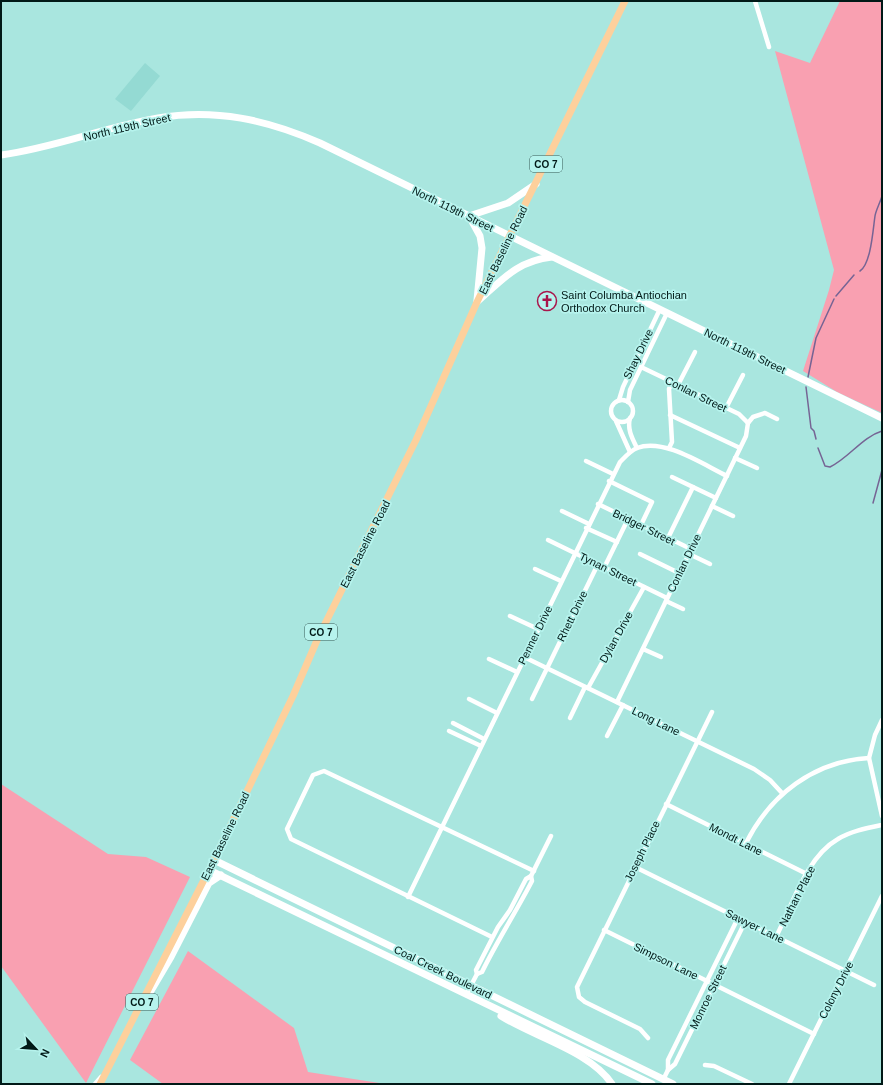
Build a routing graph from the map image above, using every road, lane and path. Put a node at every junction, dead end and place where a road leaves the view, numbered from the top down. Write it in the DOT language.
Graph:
graph roads {
  1 [pos="625,1"];
  2 [pos="755,1"];
  3 [pos="768,47"];
  4 [pos="1,155"];
  5 [pos="536,184"];
  6 [pos="469,216"];
  7 [pos="510,236"];
  8 [pos="553,257"];
  9 [pos="477,302"];
  10 [pos="660,309"];
  11 [pos="667,313"];
  12 [pos="695,352"];
  13 [pos="641,367"];
  14 [pos="743,375"];
  15 [pos="672,382"];
  16 [pos="678,385"];
  17 [pos="619,400"];
  18 [pos="628,402"];
  19 [pos="726,408"];
  20 [pos="670,415"];
  21 [pos="630,418"];
  22 [pos="882,418"];
  23 [pos="615,419"];
  24 [pos="777,419"];
  25 [pos="748,423"];
  26 [pos="637,448"];
  27 [pos="669,448"];
  28 [pos="740,448"];
  29 [pos="630,452"];
  30 [pos="735,458"];
  31 [pos="586,461"];
  32 [pos="757,468"];
  33 [pos="613,474"];
  34 [pos="727,476"];
  35 [pos="672,477"];
  36 [pos="609,481"];
  37 [pos="693,487"];
  38 [pos="716,498"];
  39 [pos="598,504"];
  40 [pos="712,506"];
  41 [pos="562,511"];
  42 [pos="733,516"];
  43 [pos="628,519"];
  44 [pos="641,525"];
  45 [pos="588,526"];
  46 [pos="668,538"];
  47 [pos="548,540"];
  48 [pos="616,542"];
  49 [pos="690,551"];
  50 [pos="574,553"];
  51 [pos="640,554"];
  52 [pos="598,564"];
  53 [pos="710,564"];
  54 [pos="604,568"];
  55 [pos="534,569"];
  56 [pos="679,573"];
  57 [pos="561,581"];
  58 [pos="644,587"];
  59 [pos="666,600"];
  60 [pos="683,610"];
  61 [pos="510,616"];
  62 [pos="538,629"];
  63 [pos="643,649"];
  64 [pos="524,657"];
  65 [pos="661,657"];
  66 [pos="489,659"];
  67 [pos="547,668"];
  68 [pos="517,672"];
  69 [pos="587,687"];
  70 [pos="469,699"];
  71 [pos="532,699"];
  72 [pos="617,702"];
  73 [pos="623,704"];
  74 [pos="712,712"];
  75 [pos="497,713"];
  76 [pos="570,718"];
  77 [pos="882,720"];
  78 [pos="453,724"];
  79 [pos="449,731"];
  80 [pos="608,736"];
  81 [pos="484,739"];
  82 [pos="698,741"];
  83 [pos="481,746"];
  84 [pos="870,758"];
  85 [pos="782,793"];
  86 [pos="666,804"];
  87 [pos="882,816"];
  88 [pos="882,825"];
  89 [pos="441,828"];
  90 [pos="551,836"];
  91 [pos="746,843"];
  92 [pos="214,860"];
  93 [pos="635,867"];
  94 [pos="209,870"];
  95 [pos="532,874"];
  96 [pos="806,874"];
  97 [pos="221,876"];
  98 [pos="882,896"];
  99 [pos="408,897"];
  100 [pos="738,918"];
  101 [pos="745,922"];
  102 [pos="604,930"];
  103 [pos="776,936"];
  104 [pos="492,937"];
  105 [pos="845,971"];
  106 [pos="476,974"];
  107 [pos="708,981"];
  108 [pos="715,984"];
  109 [pos="471,986"];
  110 [pos="874,986"];
  111 [pos="466,995"];
  112 [pos="475,999"];
  113 [pos="129,1027"];
  114 [pos="814,1034"];
  115 [pos="648,1038"];
  116 [pos="704,1065"];
  117 [pos="108,1068"];
  118 [pos="668,1070"];
  119 [pos="662,1082"];
  120 [pos="95,1084"];
  121 [pos="100,1084"];
  122 [pos="612,1084"];
  123 [pos="652,1084"];
  124 [pos="673,1084"];
  125 [pos="752,1084"];
  126 [pos="789,1084"];
  1 -- 5 [label="main road, East Baseline Road / CO 7"];
  2 -- 3 [label="street"];
  4 -- 6 [label="main road, North 119th Street"];
  5 -- 6 [label="main road"];
  5 -- 7 [label="main road, East Baseline Road / CO 7"];
  6 -- 7 [label="main road, North 119th Street"];
  6 -- 9 [label="main road"];
  7 -- 8 [label="main road, North 119th Street"];
  7 -- 9 [label="main road, East Baseline Road / CO 7"];
  8 -- 9 [label="main road"];
  8 -- 10 [label="main road, North 119th Street"];
  9 -- 92 [label="main road, East Baseline Road / CO 7"];
  10 -- 11 [label="main road, North 119th Street"];
  10 -- 17 [label="street, Shay Drive"];
  11 -- 13 [label="street, Shay Drive"];
  11 -- 22 [label="main road, North 119th Street"];
  12 -- 16 [label="street"];
  13 -- 15 [label="street, Conlan Street"];
  13 -- 18 [label="street, Shay Drive"];
  14 -- 19 [label="street"];
  15 -- 16 [label="street, Conlan Street"];
  15 -- 20 [label="street"];
  16 -- 19 [label="street, Conlan Street"];
  17 -- 18 [label="street"];
  17 -- 23 [label="street, Shay Drive"];
  18 -- 21 [label="street, Shay Drive"];
  19 -- 25 [label="street, Conlan Street"];
  20 -- 27 [label="street"];
  20 -- 28 [label="street"];
  21 -- 23 [label="street"];
  21 -- 26 [label="street, Shay Drive"];
  23 -- 29 [label="street, Shay Drive"];
  24 -- 25 [label="street"];
  25 -- 28 [label="street, Conlan Drive"];
  26 -- 27 [label="street"];
  26 -- 29 [label="street, Penner Drive"];
  27 -- 34 [label="street"];
  28 -- 30 [label="street, Conlan Drive"];
  29 -- 33 [label="street, Penner Drive"];
  30 -- 32 [label="street"];
  30 -- 34 [label="street, Conlan Drive"];
  31 -- 33 [label="street"];
  33 -- 36 [label="street, Penner Drive"];
  34 -- 38 [label="street, Conlan Drive"];
  35 -- 37 [label="street"];
  36 -- 39 [label="street, Penner Drive"];
  36 -- 44 [label="street"];
  37 -- 38 [label="street"];
  37 -- 46 [label="street"];
  38 -- 40 [label="street, Conlan Drive"];
  39 -- 43 [label="street, Bridger Street"];
  39 -- 45 [label="street, Penner Drive"];
  40 -- 42 [label="street"];
  40 -- 49 [label="street, Conlan Drive"];
  41 -- 45 [label="street"];
  43 -- 44 [label="street, Bridger Street"];
  43 -- 48 [label="street"];
  44 -- 46 [label="street, Bridger Street"];
  45 -- 48 [label="street"];
  45 -- 50 [label="street, Penner Drive"];
  46 -- 49 [label="street, Bridger Street"];
  47 -- 50 [label="street, Tynan Street"];
  48 -- 54 [label="street"];
  49 -- 53 [label="street, Bridger Street"];
  49 -- 56 [label="street, Conlan Drive"];
  50 -- 52 [label="street, Tynan Street"];
  50 -- 57 [label="street, Penner Drive"];
  51 -- 56 [label="street"];
  52 -- 54 [label="street, Tynan Street"];
  52 -- 67 [label="street, Rhett Drive"];
  54 -- 58 [label="street, Tynan Street"];
  55 -- 57 [label="street"];
  56 -- 59 [label="street, Conlan Drive"];
  57 -- 62 [label="street, Penner Drive"];
  58 -- 59 [label="street, Tynan Street"];
  58 -- 69 [label="street, Dylan Drive"];
  59 -- 60 [label="street, Tynan Street"];
  59 -- 63 [label="street, Conlan Drive"];
  61 -- 62 [label="street"];
  62 -- 64 [label="street, Penner Drive"];
  63 -- 65 [label="street"];
  63 -- 72 [label="street, Conlan Drive"];
  64 -- 67 [label="street, Long Lane"];
  64 -- 68 [label="street, Penner Drive"];
  66 -- 68 [label="street"];
  67 -- 69 [label="street, Long Lane"];
  67 -- 71 [label="street, Rhett Drive"];
  68 -- 75 [label="street, Penner Drive"];
  69 -- 72 [label="street, Long Lane"];
  69 -- 76 [label="street, Dylan Drive"];
  70 -- 75 [label="street"];
  72 -- 73 [label="street, Long Lane"];
  73 -- 80 [label="street"];
  73 -- 82 [label="street, Long Lane"];
  74 -- 82 [label="street, Joseph Place"];
  75 -- 81 [label="street, Penner Drive"];
  77 -- 84 [label="street"];
  78 -- 81 [label="street"];
  79 -- 83 [label="street"];
  81 -- 83 [label="street, Penner Drive"];
  82 -- 85 [label="street, Long Lane"];
  82 -- 86 [label="street, Joseph Place"];
  83 -- 89 [label="street, Penner Drive"];
  84 -- 85 [label="street"];
  84 -- 87 [label="street"];
  85 -- 91 [label="street"];
  86 -- 91 [label="street, Mondt Lane"];
  86 -- 93 [label="street, Joseph Place"];
  88 -- 96 [label="street, Nathan Place"];
  89 -- 95 [label="street"];
  89 -- 99 [label="street, Penner Drive"];
  89 -- 99 [label="street"];
  90 -- 95 [label="street"];
  91 -- 96 [label="street, Mondt Lane"];
  92 -- 94 [label="main road, East Baseline Road / CO 7"];
  92 -- 109 [label="main road, Coal Creek Boulevard"];
  93 -- 100 [label="street, Sawyer Lane"];
  93 -- 102 [label="street, Joseph Place"];
  94 -- 97 [label="main road, Coal Creek Boulevard"];
  94 -- 113 [label="main road, East Baseline Road / CO 7"];
  95 -- 104 [label="street"];
  95 -- 106 [label="street"];
  96 -- 103 [label="street, Nathan Place"];
  97 -- 111 [label="main road, Coal Creek Boulevard"];
  97 -- 113 [label="main road"];
  98 -- 105 [label="street, Colony Drive"];
  99 -- 104 [label="street"];
  100 -- 101 [label="street, Sawyer Lane"];
  100 -- 107 [label="street, Monroe Street"];
  101 -- 103 [label="street, Sawyer Lane"];
  101 -- 108 [label="street, Monroe Street"];
  102 -- 107 [label="street, Simpson Lane"];
  102 -- 115 [label="street, Joseph Place"];
  103 -- 105 [label="street, Sawyer Lane"];
  104 -- 106 [label="street"];
  105 -- 110 [label="street, Sawyer Lane"];
  105 -- 114 [label="street, Colony Drive"];
  106 -- 109 [label="street"];
  107 -- 108 [label="street, Simpson Lane"];
  107 -- 118 [label="street, Monroe Street"];
  108 -- 114 [label="street, Simpson Lane"];
  108 -- 118 [label="street, Monroe Street"];
  109 -- 111 [label="street"];
  109 -- 119 [label="main road, Coal Creek Boulevard"];
  111 -- 112 [label="main road, Coal Creek Boulevard"];
  112 -- 122 [label="main road"];
  112 -- 123 [label="main road, Coal Creek Boulevard"];
  113 -- 117 [label="main road, East Baseline Road / CO 7"];
  114 -- 126 [label="street, Colony Drive"];
  116 -- 125 [label="street"];
  117 -- 120 [label="street"];
  117 -- 121 [label="main road, East Baseline Road / CO 7"];
  118 -- 119 [label="street, Monroe Street"];
  119 -- 124 [label="main road, Coal Creek Boulevard"];
}
